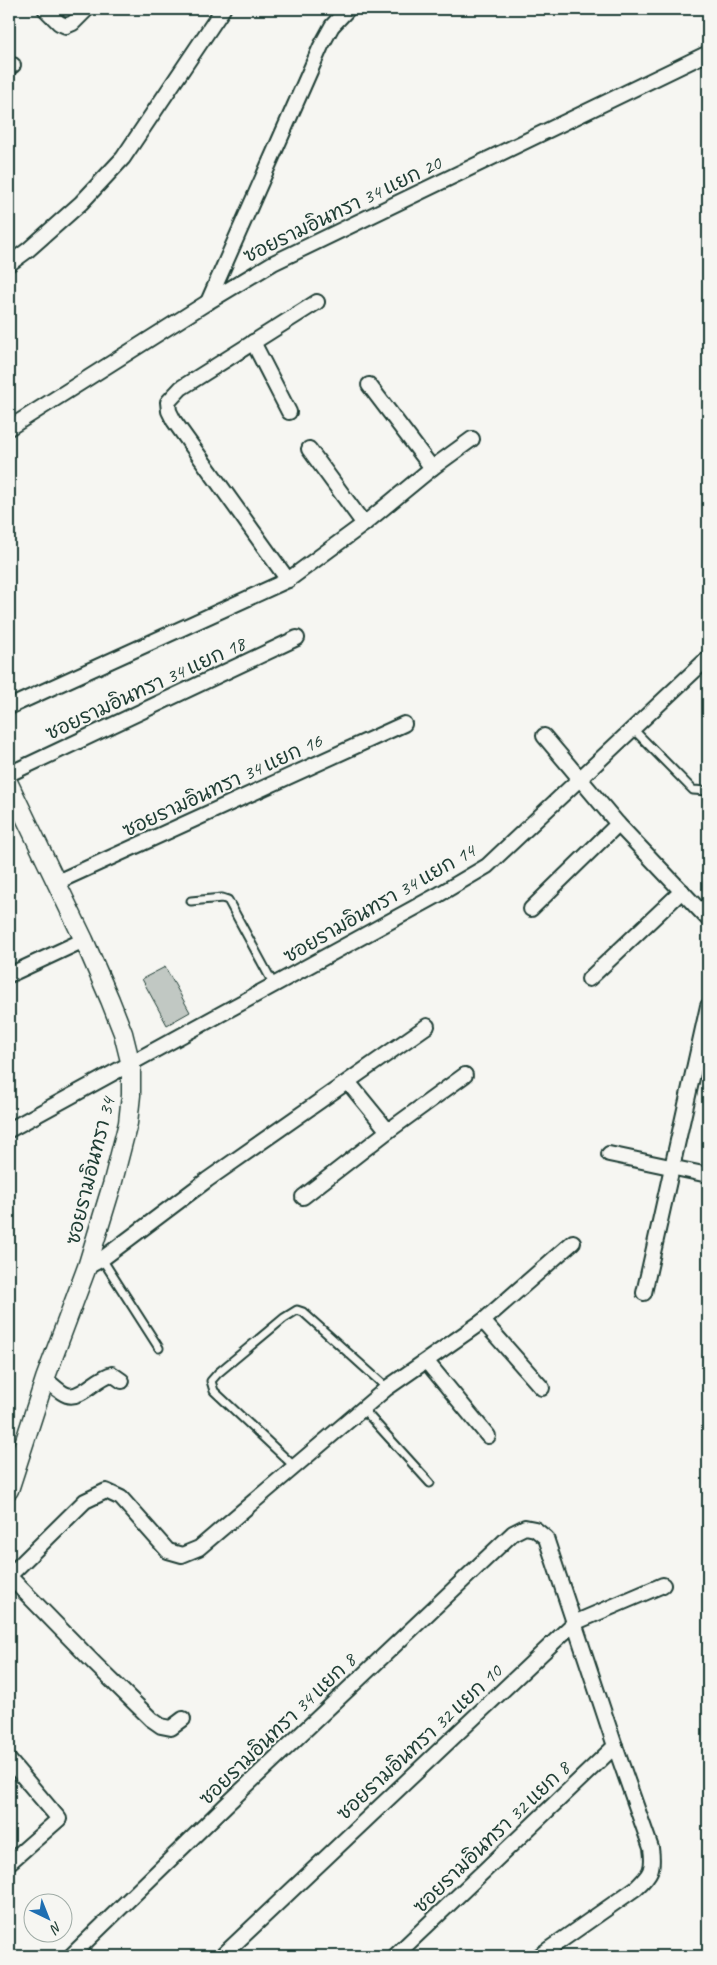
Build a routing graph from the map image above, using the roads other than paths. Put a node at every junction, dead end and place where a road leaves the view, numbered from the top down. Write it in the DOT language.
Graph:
graph roads {
  1 [pos="45,9"];
  2 [pos="87,9"];
  3 [pos="223,9"];
  4 [pos="348,9"];
  5 [pos="708,53"];
  6 [pos="9,264"];
  7 [pos="208,302"];
  8 [pos="317,302"];
  9 [pos="253,342"];
  10 [pos="369,385"];
  11 [pos="289,412"];
  12 [pos="9,428"];
  13 [pos="472,439"];
  14 [pos="309,449"];
  15 [pos="432,468"];
  16 [pos="364,524"];
  17 [pos="288,580"];
  18 [pos="297,638"];
  19 [pos="708,658"];
  20 [pos="9,707"];
  21 [pos="404,724"];
  22 [pos="633,729"];
  23 [pos="544,736"];
  24 [pos="9,774"];
  25 [pos="580,777"];
  26 [pos="9,784"];
  27 [pos="708,791"];
  28 [pos="618,824"];
  29 [pos="57,882"];
  30 [pos="682,891"];
  31 [pos="191,901"];
  32 [pos="532,909"];
  33 [pos="708,919"];
  34 [pos="84,940"];
  35 [pos="9,975"];
  36 [pos="589,979"];
  37 [pos="274,986"];
  38 [pos="708,1006"];
  39 [pos="428,1026"];
  40 [pos="131,1065"];
  41 [pos="465,1075"];
  42 [pos="348,1082"];
  43 [pos="9,1130"];
  44 [pos="388,1132"];
  45 [pos="609,1154"];
  46 [pos="672,1167"];
  47 [pos="708,1175"];
  48 [pos="303,1197"];
  49 [pos="573,1242"];
  50 [pos="94,1263"];
  51 [pos="644,1294"];
  52 [pos="483,1322"];
  53 [pos="159,1348"];
  54 [pos="427,1362"];
  55 [pos="45,1379"];
  56 [pos="122,1381"];
  57 [pos="388,1388"];
  58 [pos="542,1388"];
  59 [pos="363,1409"];
  60 [pos="488,1436"];
  61 [pos="294,1467"];
  62 [pos="430,1484"];
  63 [pos="9,1490"];
  64 [pos="9,1576"];
  65 [pos="663,1585"];
  66 [pos="574,1623"];
  67 [pos="183,1719"];
  68 [pos="615,1746"];
  69 [pos="9,1760"];
  70 [pos="9,1863"];
  71 [pos="71,1956"];
  72 [pos="222,1956"];
  73 [pos="395,1956"];
  74 [pos="539,1956"];
  1 -- 2 [label="street"];
  3 -- 6 [label="street"];
  4 -- 7 [label="street"];
  5 -- 7 [label="street, ซอยรามอินทรา 34 แยก 20"];
  7 -- 12 [label="street, ซอยรามอินทรา 34 แยก 20"];
  8 -- 9 [label="street"];
  9 -- 11 [label="street"];
  9 -- 17 [label="street"];
  10 -- 15 [label="street"];
  13 -- 15 [label="street"];
  14 -- 16 [label="street"];
  15 -- 16 [label="street"];
  16 -- 17 [label="street"];
  17 -- 20 [label="street"];
  18 -- 24 [label="street, ซอยรามอินทรา 34 แยก 18"];
  19 -- 22 [label="street, ซอยรามอินทรา 34 แยก 14"];
  21 -- 29 [label="street, ซอยรามอินทรา 34 แยก 16"];
  22 -- 25 [label="street, ซอยรามอินทรา 34 แยก 14"];
  22 -- 27 [label="lane"];
  23 -- 25 [label="street"];
  25 -- 28 [label="street"];
  25 -- 37 [label="street, ซอยรามอินทรา 34 แยก 14"];
  26 -- 29 [label="street, ซอยรามอินทรา 34"];
  28 -- 30 [label="street"];
  28 -- 32 [label="street"];
  29 -- 34 [label="street, ซอยรามอินทรา 34"];
  30 -- 33 [label="street"];
  30 -- 36 [label="street"];
  31 -- 37 [label="lane"];
  34 -- 35 [label="street"];
  34 -- 40 [label="street, ซอยรามอินทรา 34"];
  37 -- 40 [label="street, ซอยรามอินทรา 34 แยก 14"];
  38 -- 46 [label="street"];
  39 -- 42 [label="street"];
  40 -- 43 [label="street, ซอยรามอินทรา 34 แยก 14"];
  40 -- 50 [label="street, ซอยรามอินทรา 34"];
  41 -- 44 [label="street"];
  42 -- 44 [label="street"];
  42 -- 50 [label="street"];
  44 -- 48 [label="street"];
  45 -- 46 [label="street"];
  46 -- 47 [label="street"];
  46 -- 51 [label="street"];
  49 -- 52 [label="street"];
  50 -- 53 [label="lane"];
  50 -- 55 [label="street, ซอยรามอินทรา 34"];
  52 -- 54 [label="street"];
  52 -- 58 [label="street"];
  54 -- 57 [label="street"];
  54 -- 60 [label="street"];
  55 -- 56 [label="street"];
  55 -- 63 [label="street, ซอยรามอินทรา 34"];
  57 -- 59 [label="street"];
  57 -- 61 [label="lane"];
  59 -- 61 [label="street"];
  59 -- 62 [label="lane"];
  61 -- 64 [label="street"];
  64 -- 67 [label="street"];
  65 -- 66 [label="street, ซอยรามอินทรา 32 แยก 10"];
  66 -- 68 [label="street"];
  66 -- 71 [label="street, ซอยรามอินทรา 34 แยก 8"];
  66 -- 72 [label="street, ซอยรามอินทรา 32 แยก 10"];
  68 -- 73 [label="street, ซอยรามอินทรา 32 แยก 8"];
  68 -- 74 [label="street"];
  69 -- 70 [label="street"];
}
